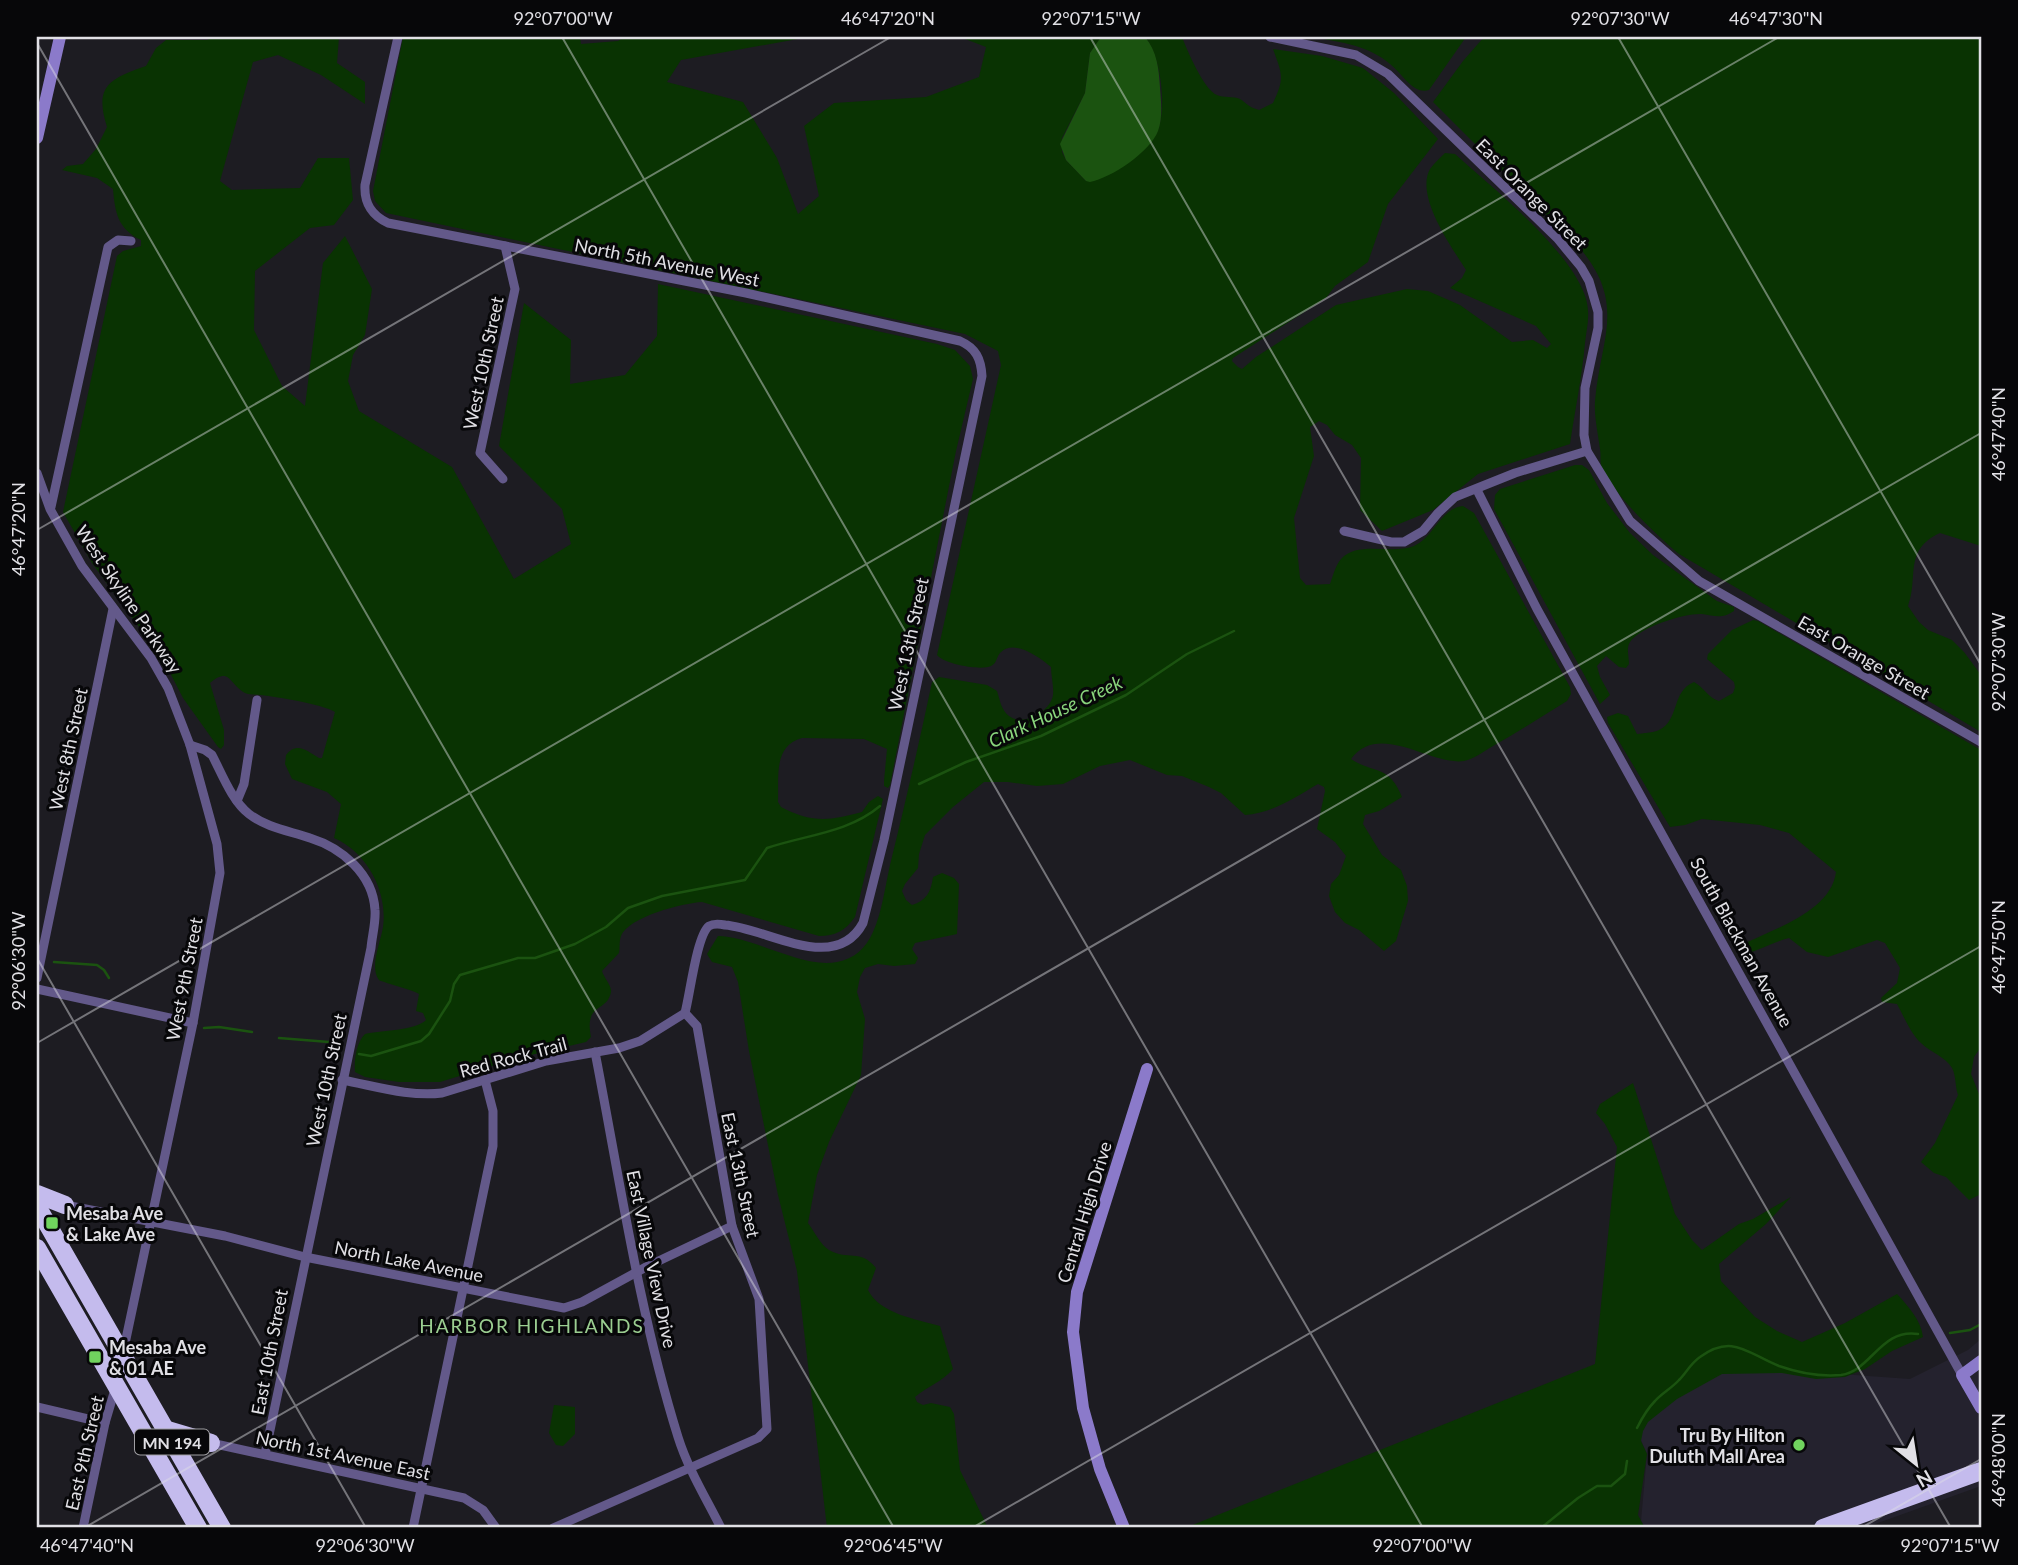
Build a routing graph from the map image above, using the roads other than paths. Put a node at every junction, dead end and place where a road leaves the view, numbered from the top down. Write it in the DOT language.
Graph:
graph roads {
  1 [pos="60,37"];
  2 [pos="398,37"];
  3 [pos="1270,37"];
  4 [pos="37,139"];
  5 [pos="131,242"];
  6 [pos="505,246"];
  7 [pos="979,360"];
  8 [pos="1587,451"];
  9 [pos="37,473"];
  10 [pos="503,479"];
  11 [pos="1477,490"];
  12 [pos="50,509"];
  13 [pos="1344,531"];
  14 [pos="113,609"];
  15 [pos="257,700"];
  16 [pos="1981,742"];
  17 [pos="190,745"];
  18 [pos="237,801"];
  19 [pos="37,978"];
  20 [pos="37,989"];
  21 [pos="685,1013"];
  22 [pos="193,1023"];
  23 [pos="595,1052"];
  24 [pos="1147,1069"];
  25 [pos="342,1080"];
  26 [pos="485,1080"];
  27 [pos="37,1194"];
  28 [pos="65,1205"];
  29 [pos="38,1211"];
  30 [pos="150,1221"];
  31 [pos="732,1226"];
  32 [pos="37,1248"];
  33 [pos="305,1257"];
  34 [pos="635,1273"];
  35 [pos="463,1287"];
  36 [pos="122,1354"];
  37 [pos="1981,1360"];
  38 [pos="1962,1375"];
  39 [pos="116,1386"];
  40 [pos="37,1407"];
  41 [pos="1981,1408"];
  42 [pos="105,1423"];
  43 [pos="164,1429"];
  44 [pos="211,1443"];
  45 [pos="265,1454"];
  46 [pos="690,1468"];
  47 [pos="1981,1471"];
  48 [pos="421,1488"];
  49 [pos="83,1528"];
  50 [pos="198,1528"];
  51 [pos="222,1528"];
  52 [pos="413,1528"];
  53 [pos="496,1528"];
  54 [pos="553,1528"];
  55 [pos="721,1528"];
  56 [pos="1124,1528"];
  57 [pos="1824,1528"];
  1 -- 4 [label="street"];
  2 -- 6 [label="street, North 5th Avenue West"];
  3 -- 8 [label="street, East Orange Street"];
  5 -- 12 [label="street"];
  6 -- 7 [label="street, North 5th Avenue West"];
  6 -- 10 [label="street, West 10th Street"];
  7 -- 21 [label="street, West 13th Street"];
  8 -- 11 [label="street"];
  8 -- 16 [label="street, East Orange Street"];
  9 -- 12 [label="street, West Skyline Parkway"];
  11 -- 13 [label="street"];
  11 -- 38 [label="street, South Blackman Avenue"];
  12 -- 14 [label="street, West Skyline Parkway"];
  14 -- 17 [label="street, West Skyline Parkway"];
  14 -- 19 [label="street, West 8th Street"];
  15 -- 18 [label="street"];
  17 -- 18 [label="street"];
  17 -- 22 [label="street, West 9th Street"];
  18 -- 25 [label="street, West 10th Street"];
  20 -- 22 [label="street"];
  21 -- 23 [label="street, Red Rock Trail"];
  21 -- 31 [label="street, East 13th Street"];
  22 -- 30 [label="street, West 9th Street"];
  23 -- 26 [label="street, Red Rock Trail"];
  23 -- 34 [label="street, East Village View Drive"];
  24 -- 56 [label="street, Central High Drive"];
  25 -- 26 [label="street, Red Rock Trail"];
  25 -- 33 [label="street, West 10th Street"];
  26 -- 35 [label="street"];
  27 -- 28 [label="highway"];
  28 -- 29 [label="highway"];
  28 -- 30 [label="street, North Lake Avenue"];
  29 -- 36 [label="highway, MN 194"];
  30 -- 33 [label="street, North Lake Avenue"];
  30 -- 36 [label="street, East 9th Street"];
  31 -- 34 [label="street, North Lake Avenue"];
  31 -- 46 [label="street, East 13th Street"];
  32 -- 39 [label="highway, MN 194"];
  33 -- 35 [label="street, North Lake Avenue"];
  33 -- 45 [label="street, East 10th Street"];
  34 -- 35 [label="street, North Lake Avenue"];
  34 -- 46 [label="street, East Village View Drive"];
  35 -- 48 [label="street"];
  36 -- 39 [label="street, East 9th Street"];
  36 -- 43 [label="highway, MN 194"];
  37 -- 38 [label="street"];
  38 -- 41 [label="street, South Blackman Avenue"];
  39 -- 42 [label="street, East 9th Street"];
  39 -- 50 [label="highway, MN 194"];
  40 -- 42 [label="street"];
  42 -- 49 [label="street, East 9th Street"];
  43 -- 44 [label="highway"];
  43 -- 51 [label="highway, MN 194"];
  44 -- 45 [label="street, North 1st Avenue East"];
  45 -- 48 [label="street, North 1st Avenue East"];
  46 -- 54 [label="street"];
  46 -- 55 [label="street"];
  47 -- 57 [label="highway"];
  48 -- 52 [label="street"];
  48 -- 53 [label="street, North 1st Avenue East"];
}
